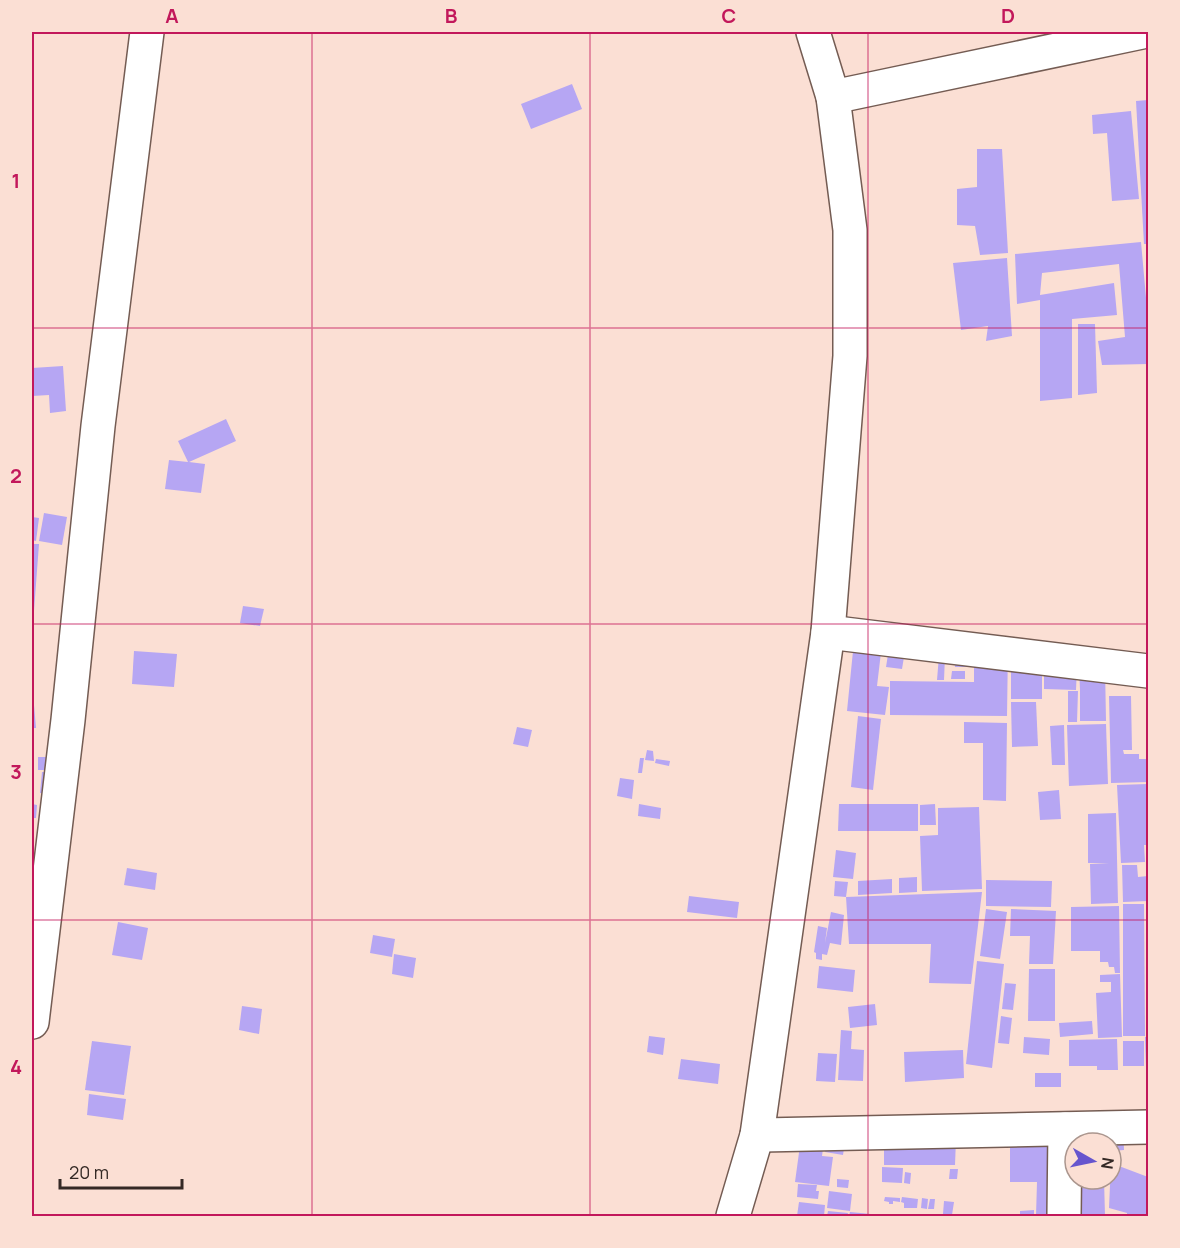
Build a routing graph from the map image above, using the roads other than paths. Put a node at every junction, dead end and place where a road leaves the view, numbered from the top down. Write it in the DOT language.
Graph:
graph roads {
  1 [pos="147,32"];
  2 [pos="813,32"];
  3 [pos="1142,32"];
  4 [pos="833,97"];
  5 [pos="828,632"];
  6 [pos="1149,671"];
  7 [pos="32,1022"];
  8 [pos="1149,1127"];
  9 [pos="1065,1129"];
  10 [pos="757,1135"];
  11 [pos="733,1216"];
  12 [pos="1064,1216"];
  1 -- 7 [label="street"];
  2 -- 4 [label="street"];
  3 -- 4 [label="street"];
  4 -- 5 [label="street"];
  5 -- 6 [label="street"];
  5 -- 10 [label="street"];
  8 -- 9 [label="street"];
  9 -- 10 [label="street"];
  9 -- 12 [label="street"];
  10 -- 11 [label="street"];
}
